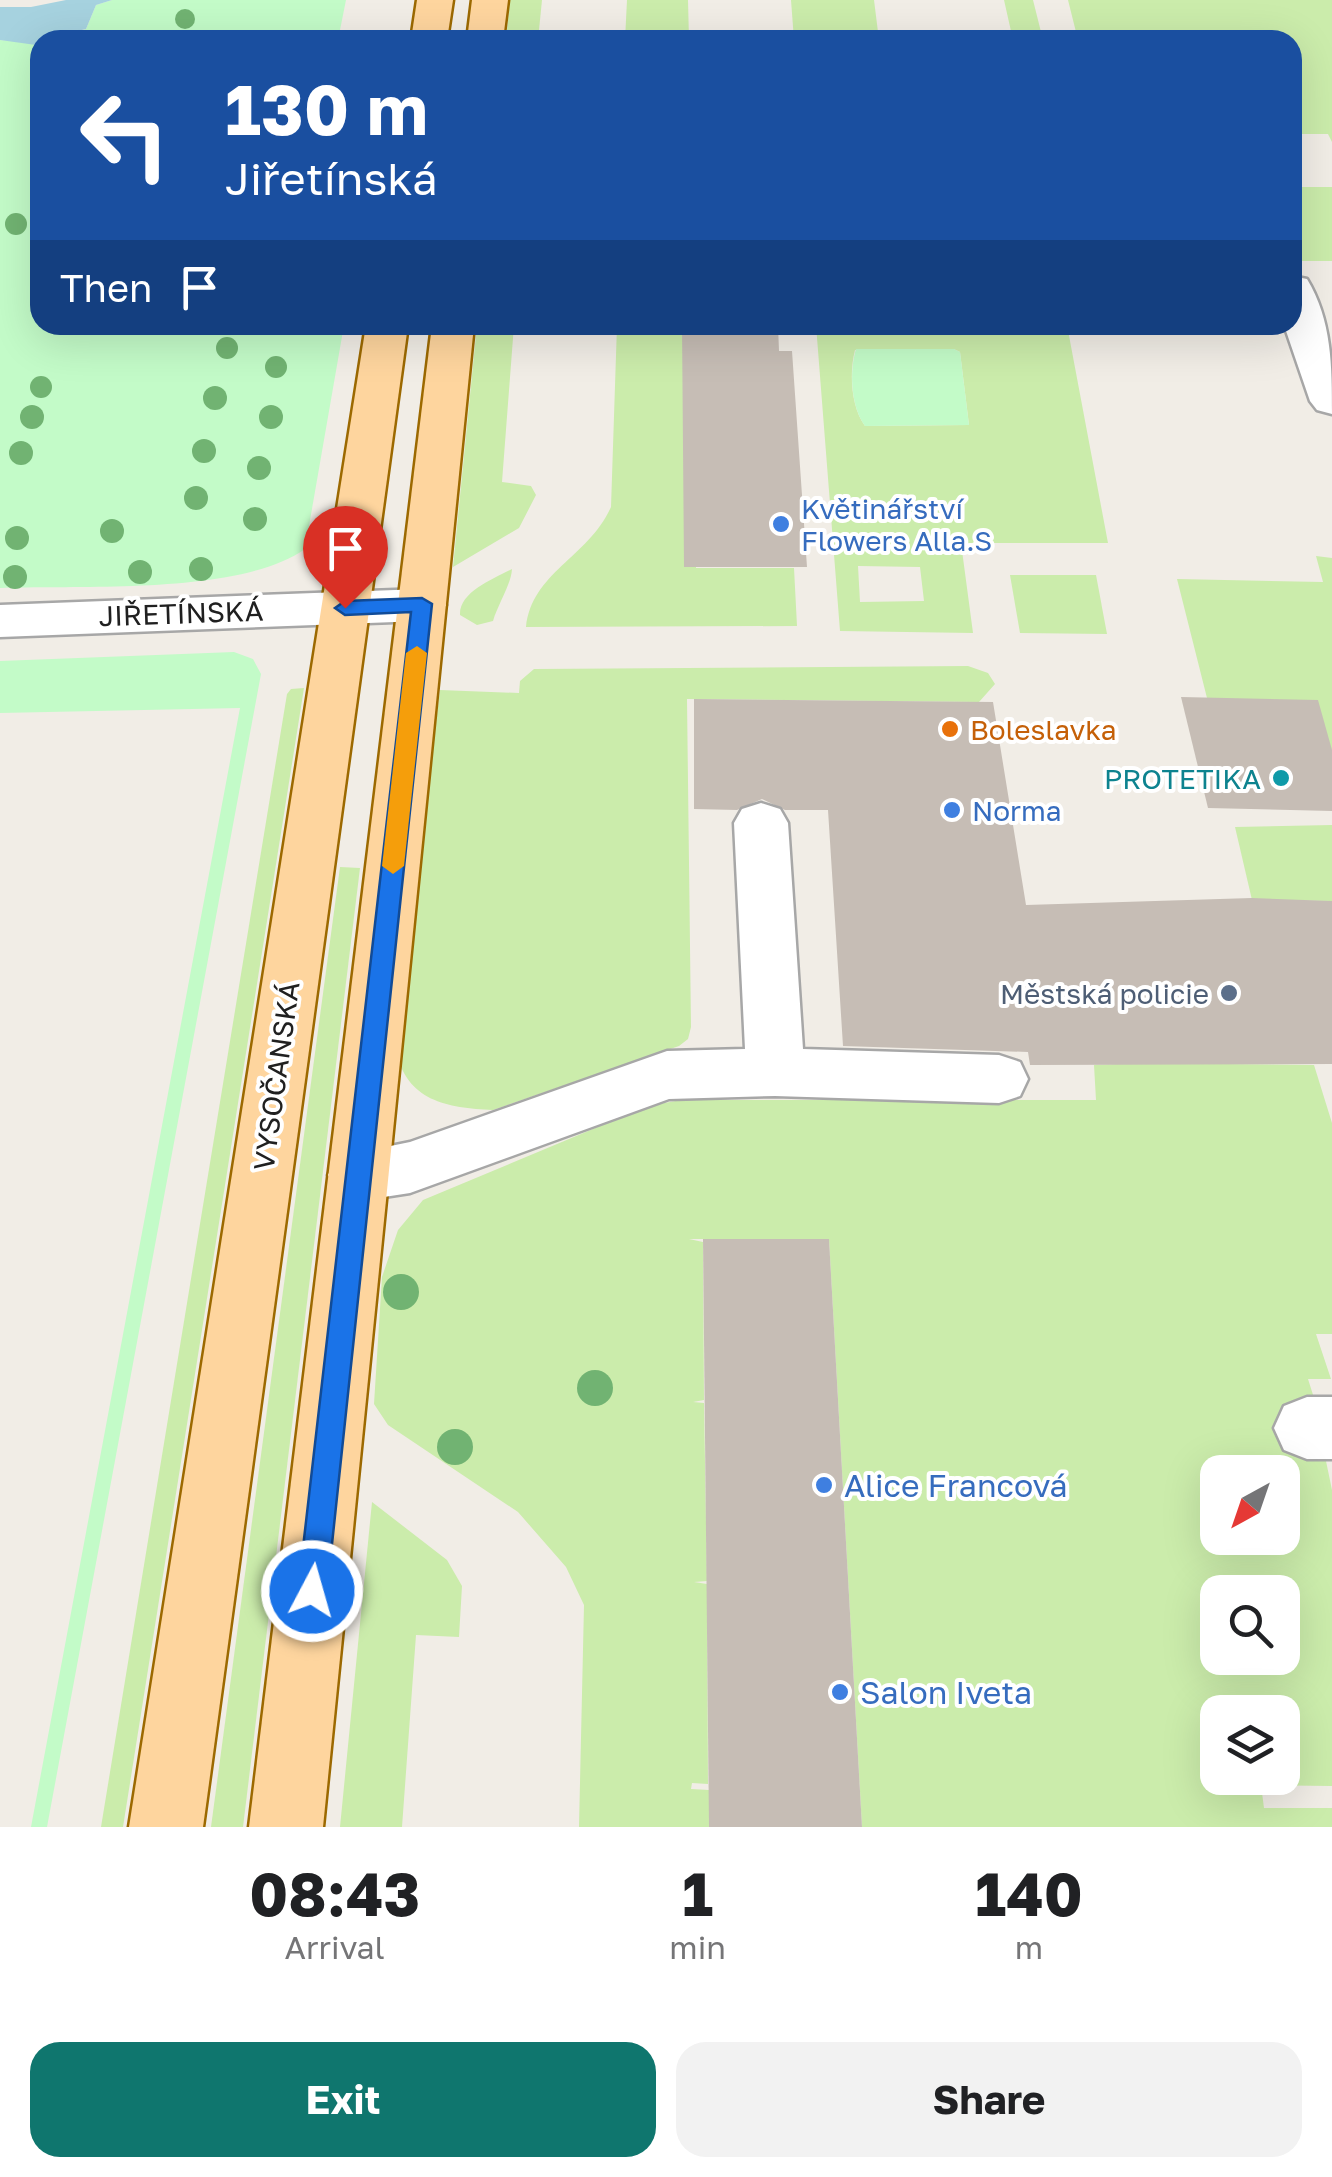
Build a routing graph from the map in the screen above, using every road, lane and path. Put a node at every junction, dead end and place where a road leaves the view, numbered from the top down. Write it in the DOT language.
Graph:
graph roads {
  1 [pos="434,0"];
  2 [pos="490,0"];
  3 [pos="430,30"];
  4 [pos="486,30"];
  5 [pos="1332,283"];
  6 [pos="1302,285"];
  7 [pos="1302,315"];
  8 [pos="386,335"];
  9 [pos="453,335"];
  10 [pos="1332,402"];
  11 [pos="422,604"];
  12 [pos="345,608"];
  13 [pos="0,621"];
  14 [pos="761,823"];
  15 [pos="774,1072"];
  16 [pos="998,1079"];
  17 [pos="358,1175"];
  18 [pos="166,1827"];
  19 [pos="286,1827"];
  1 -- 3 [label="main road"];
  2 -- 4 [label="main road"];
  5 -- 6 [label="street"];
  7 -- 10 [label="street"];
  8 -- 12 [label="main road, VYSOČANSKÁ"];
  9 -- 11 [label="main road"];
  11 -- 12 [label="street, JIŘETÍNSKÁ"];
  11 -- 17 [label="main road"];
  12 -- 13 [label="street, JIŘETÍNSKÁ"];
  12 -- 18 [label="main road, VYSOČANSKÁ"];
  14 -- 15 [label="street"];
  15 -- 16 [label="street"];
  15 -- 17 [label="street"];
  17 -- 19 [label="main road"];
}
